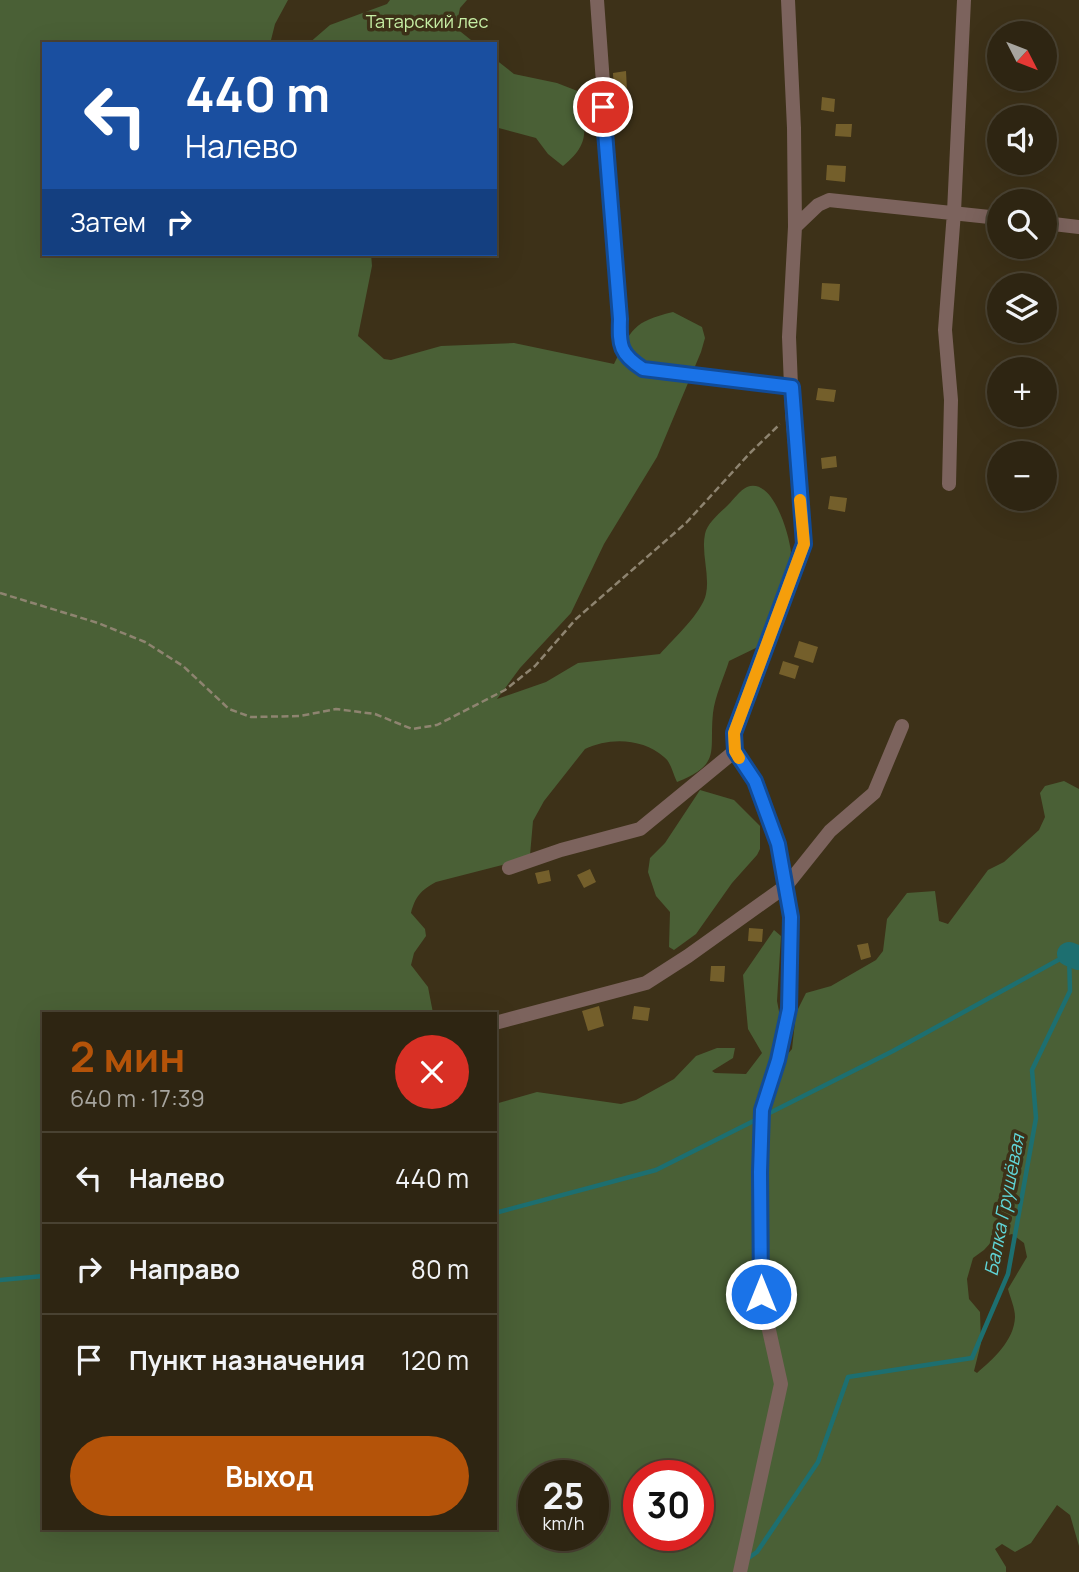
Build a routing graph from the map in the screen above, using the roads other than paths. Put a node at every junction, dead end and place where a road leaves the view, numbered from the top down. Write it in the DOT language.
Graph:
graph roads {
  1 [pos="597,0"];
  2 [pos="788,0"];
  3 [pos="964,0"];
  4 [pos="954,212"];
  5 [pos="987,216"];
  6 [pos="1057,224"];
  7 [pos="795,227"];
  8 [pos="1079,227"];
  9 [pos="792,387"];
  10 [pos="949,484"];
  11 [pos="902,726"];
  12 [pos="735,751"];
  13 [pos="509,868"];
  14 [pos="786,886"];
  15 [pos="497,1022"];
  16 [pos="740,1572"];
  1 -- 9 [label="street"];
  2 -- 7 [label="street"];
  3 -- 4 [label="street"];
  4 -- 5 [label="street"];
  4 -- 7 [label="street"];
  4 -- 10 [label="street"];
  6 -- 8 [label="street"];
  7 -- 9 [label="street"];
  9 -- 12 [label="street"];
  11 -- 14 [label="street"];
  12 -- 13 [label="street"];
  12 -- 14 [label="street"];
  14 -- 15 [label="street"];
  14 -- 16 [label="street"];
}
